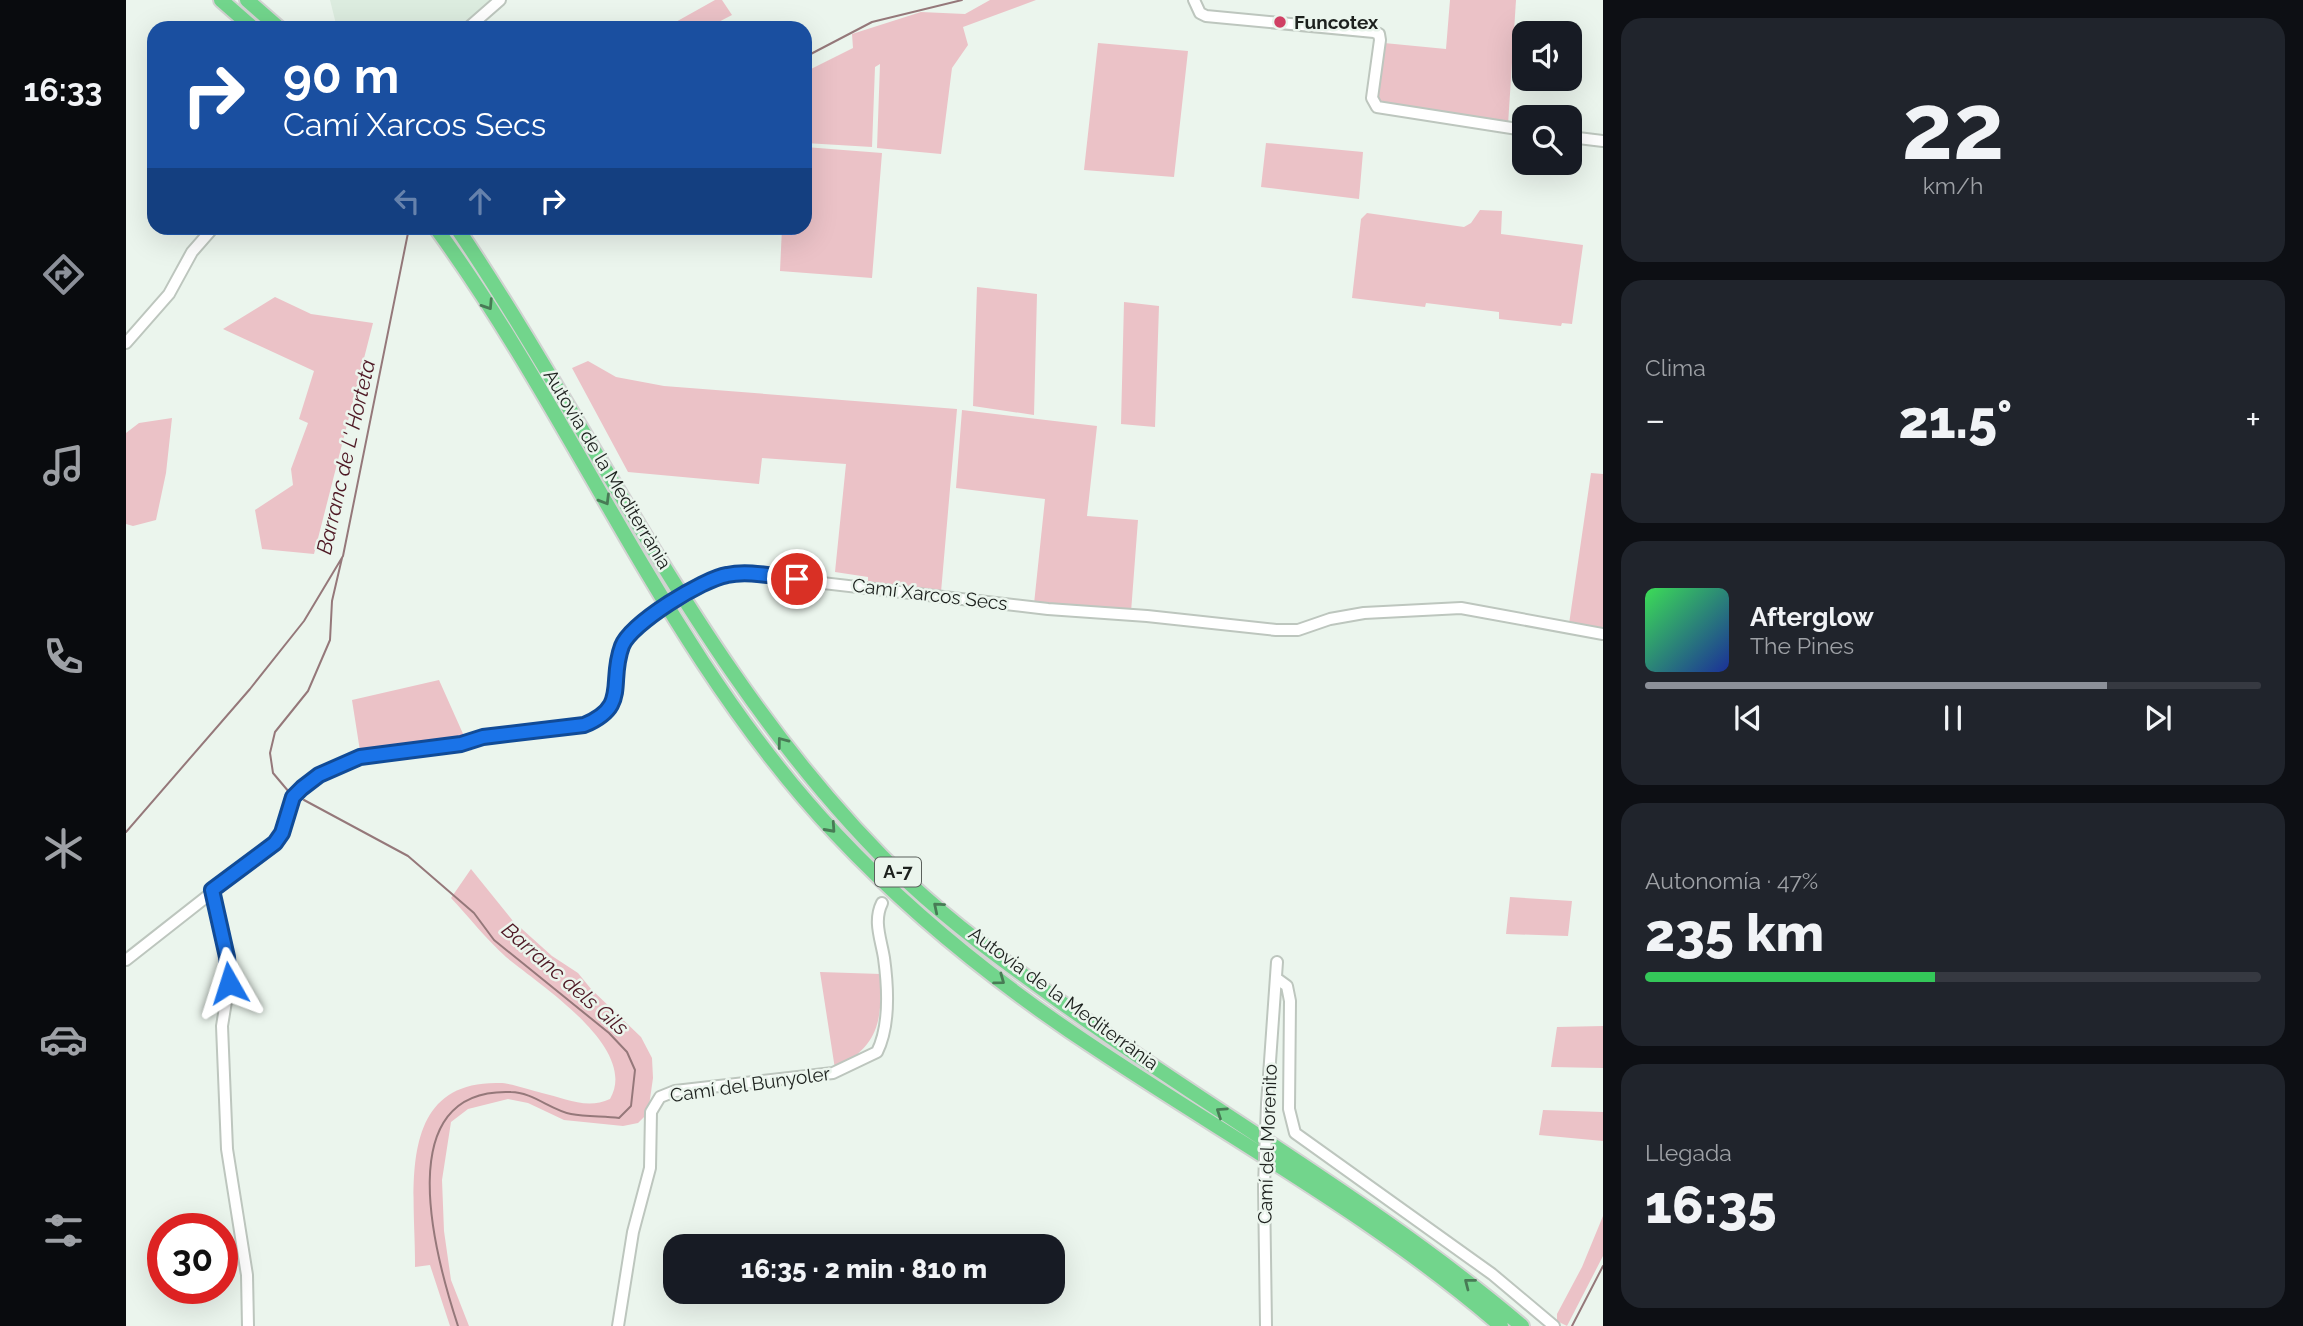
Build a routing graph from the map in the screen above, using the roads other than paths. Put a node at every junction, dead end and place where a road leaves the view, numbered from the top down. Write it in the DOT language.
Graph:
graph roads {
  1 [pos="221,0"];
  2 [pos="247,0"];
  3 [pos="500,0"];
  4 [pos="1194,0"];
  5 [pos="245,21"];
  6 [pos="271,21"];
  7 [pos="476,21"];
  8 [pos="1512,128"];
  9 [pos="1582,138"];
  10 [pos="1603,141"];
  11 [pos="207,235"];
  12 [pos="441,235"];
  13 [pos="462,235"];
  14 [pos="126,343"];
  15 [pos="1603,635"];
  16 [pos="212,890"];
  17 [pos="882,904"];
  18 [pos="126,960"];
  19 [pos="1277,962"];
  20 [pos="1276,978"];
  21 [pos="248,1326"];
  22 [pos="618,1326"];
  23 [pos="1266,1326"];
  24 [pos="1501,1326"];
  25 [pos="1522,1326"];
  26 [pos="1554,1326"];
  1 -- 5 [label="highway"];
  2 -- 6 [label="highway"];
  3 -- 7 [label="street"];
  4 -- 8 [label="street"];
  9 -- 10 [label="street"];
  11 -- 14 [label="street"];
  12 -- 24 [label="highway, Autovia de la Mediterrània / A-7, one-way"];
  25 -- 13 [label="highway, Autovia de la Mediterrània / A-7, one-way"];
  15 -- 16 [label="street, Camí Xarcos Secs, bridge"];
  16 -- 18 [label="street, Camí Xarcos Secs"];
  16 -- 21 [label="street"];
  17 -- 22 [label="street, Camí del Bunyoler"];
  19 -- 20 [label="street, Camí del Morenito"];
  20 -- 23 [label="street, Camí del Morenito, bridge"];
  20 -- 26 [label="street"];
}
